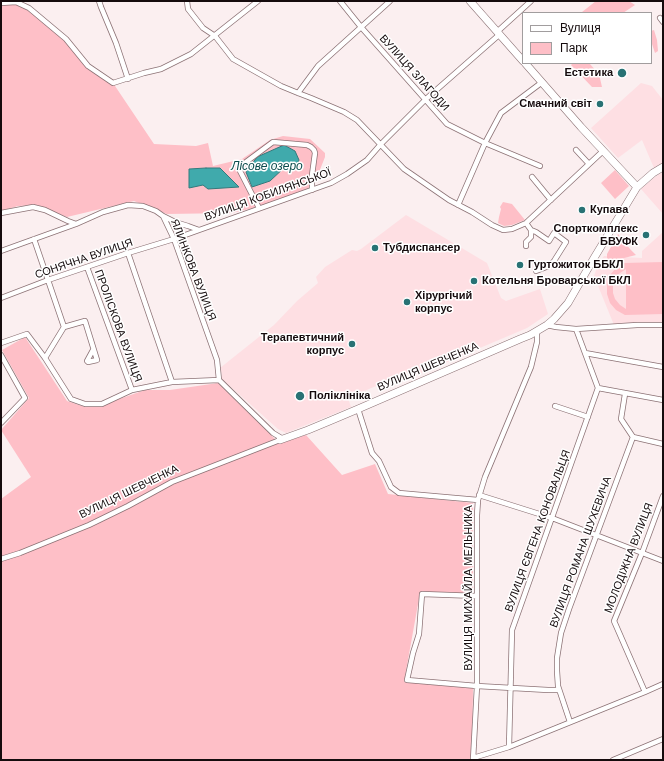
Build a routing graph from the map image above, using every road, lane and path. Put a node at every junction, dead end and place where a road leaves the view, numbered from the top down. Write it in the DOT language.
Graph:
graph roads {
  1 [pos="99,1"];
  2 [pos="187,1"];
  3 [pos="258,1"];
  4 [pos="340,1"];
  5 [pos="390,1"];
  6 [pos="470,1"];
  7 [pos="531,1"];
  8 [pos="1,3"];
  9 [pos="361,27"];
  10 [pos="499,33"];
  11 [pos="215,36"];
  12 [pos="522,60"];
  13 [pos="526,64"];
  14 [pos="128,78"];
  15 [pos="541,82"];
  16 [pos="298,93"];
  17 [pos="426,99"];
  18 [pos="486,143"];
  19 [pos="381,144"];
  20 [pos="576,150"];
  21 [pos="603,151"];
  22 [pos="589,164"];
  23 [pos="540,166"];
  24 [pos="663,167"];
  25 [pos="532,177"];
  26 [pos="637,187"];
  27 [pos="312,190"];
  28 [pos="551,200"];
  29 [pos="458,205"];
  30 [pos="259,208"];
  31 [pos="1,213"];
  32 [pos="163,216"];
  33 [pos="526,223"];
  34 [pos="76,224"];
  35 [pos="199,230"];
  36 [pos="532,230"];
  37 [pos="34,239"];
  38 [pos="174,239"];
  39 [pos="526,246"];
  40 [pos="1,251"];
  41 [pos="128,252"];
  42 [pos="87,267"];
  43 [pos="536,271"];
  44 [pos="48,280"];
  45 [pos="1,298"];
  46 [pos="547,325"];
  47 [pos="663,325"];
  48 [pos="64,327"];
  49 [pos="576,328"];
  50 [pos="537,331"];
  51 [pos="1,343"];
  52 [pos="93,350"];
  53 [pos="585,353"];
  54 [pos="1,355"];
  55 [pos="45,358"];
  56 [pos="663,367"];
  57 [pos="219,380"];
  58 [pos="172,382"];
  59 [pos="598,388"];
  60 [pos="132,390"];
  61 [pos="625,394"];
  62 [pos="663,400"];
  63 [pos="555,406"];
  64 [pos="358,409"];
  65 [pos="588,417"];
  66 [pos="1,423"];
  67 [pos="633,437"];
  68 [pos="281,439"];
  69 [pos="663,444"];
  70 [pos="663,496"];
  71 [pos="479,497"];
  72 [pos="552,518"];
  73 [pos="596,536"];
  74 [pos="642,553"];
  75 [pos="1,559"];
  76 [pos="663,561"];
  77 [pos="477,596"];
  78 [pos="663,684"];
  79 [pos="477,686"];
  80 [pos="510,688"];
  81 [pos="559,690"];
  82 [pos="645,692"];
  83 [pos="570,722"];
  84 [pos="663,739"];
  85 [pos="509,747"];
  86 [pos="473,759"];
  87 [pos="613,760"];
  1 -- 14 [label="street"];
  2 -- 11 [label="street"];
  3 -- 11 [label="street"];
  4 -- 9 [label="street, ВУЛИЦЯ ЗЛАГОДИ"];
  5 -- 9 [label="street"];
  6 -- 10 [label="street"];
  7 -- 10 [label="street, ВУЛИЦЯ КОБИЛЯНСЬКОЇ"];
  8 -- 14 [label="street"];
  9 -- 16 [label="street"];
  9 -- 17 [label="street, ВУЛИЦЯ ЗЛАГОДИ"];
  10 -- 12 [label="street"];
  10 -- 17 [label="street, ВУЛИЦЯ КОБИЛЯНСЬКОЇ"];
  11 -- 14 [label="street"];
  11 -- 16 [label="street"];
  13 -- 15 [label="street"];
  15 -- 18 [label="street"];
  15 -- 21 [label="street"];
  16 -- 19 [label="street"];
  17 -- 18 [label="street, ВУЛИЦЯ ЗЛАГОДИ"];
  17 -- 19 [label="street, ВУЛИЦЯ КОБИЛЯНСЬКОЇ"];
  18 -- 23 [label="street, ВУЛИЦЯ ЗЛАГОДИ"];
  18 -- 29 [label="street"];
  19 -- 27 [label="street, ВУЛИЦЯ КОБИЛЯНСЬКОЇ"];
  19 -- 29 [label="street"];
  20 -- 22 [label="street"];
  21 -- 22 [label="street"];
  21 -- 26 [label="street"];
  22 -- 28 [label="street"];
  24 -- 26 [label="street, ВУЛИЦЯ ШЕВЧЕНКА"];
  25 -- 28 [label="street"];
  26 -- 46 [label="street, ВУЛИЦЯ ШЕВЧЕНКА"];
  27 -- 30 [label="street, ВУЛИЦЯ КОБИЛЯНСЬКОЇ"];
  27 -- 30 [label="street"];
  28 -- 33 [label="street"];
  29 -- 33 [label="street"];
  30 -- 35 [label="street, ВУЛИЦЯ КОБИЛЯНСЬКОЇ"];
  31 -- 34 [label="street"];
  32 -- 34 [label="street, ЯЛИНКОВА ВУЛИЦЯ"];
  32 -- 35 [label="street"];
  32 -- 38 [label="street, ЯЛИНКОВА ВУЛИЦЯ"];
  33 -- 36 [label="street"];
  34 -- 37 [label="street, ЯЛИНКОВА ВУЛИЦЯ"];
  35 -- 38 [label="street, ВУЛИЦЯ КОБИЛЯНСЬКОЇ"];
  36 -- 39 [label="street"];
  36 -- 43 [label="street"];
  37 -- 40 [label="street, ЯЛИНКОВА ВУЛИЦЯ"];
  37 -- 44 [label="street"];
  38 -- 41 [label="street, СОНЯЧНА ВУЛИЦЯ"];
  38 -- 57 [label="street, ЯЛИНКОВА ВУЛИЦЯ"];
  41 -- 42 [label="street, СОНЯЧНА ВУЛИЦЯ"];
  41 -- 58 [label="street"];
  42 -- 44 [label="street, СОНЯЧНА ВУЛИЦЯ"];
  42 -- 60 [label="street, ПРОЛІСКОВА ВУЛИЦЯ"];
  44 -- 45 [label="street, СОНЯЧНА ВУЛИЦЯ"];
  44 -- 48 [label="street"];
  46 -- 49 [label="street"];
  46 -- 50 [label="street, ВУЛИЦЯ ШЕВЧЕНКА"];
  47 -- 49 [label="street"];
  48 -- 52 [label="street"];
  48 -- 55 [label="street"];
  49 -- 53 [label="street"];
  50 -- 64 [label="street, ВУЛИЦЯ ШЕВЧЕНКА"];
  50 -- 71 [label="street, ВУЛИЦЯ МИХАЙЛА МЕЛЬНИКА"];
  51 -- 55 [label="street"];
  53 -- 56 [label="street"];
  53 -- 59 [label="street"];
  54 -- 66 [label="street"];
  55 -- 60 [label="street"];
  57 -- 58 [label="street"];
  57 -- 68 [label="street"];
  58 -- 60 [label="street"];
  59 -- 61 [label="street"];
  59 -- 65 [label="street, ВУЛИЦЯ ЄВГЕНА КОНОВАЛЬЦЯ"];
  61 -- 62 [label="street"];
  61 -- 67 [label="street"];
  63 -- 65 [label="street"];
  64 -- 68 [label="street, ВУЛИЦЯ ШЕВЧЕНКА"];
  64 -- 71 [label="street"];
  65 -- 72 [label="street, ВУЛИЦЯ ЄВГЕНА КОНОВАЛЬЦЯ"];
  67 -- 69 [label="street"];
  67 -- 73 [label="street, ВУЛИЦЯ РОМАНА ШУХЕВИЧА"];
  68 -- 75 [label="street, ВУЛИЦЯ ШЕВЧЕНКА"];
  70 -- 74 [label="street, МОЛОДІЖНА ВУЛИЦЯ"];
  71 -- 72 [label="street"];
  71 -- 77 [label="street, ВУЛИЦЯ МИХАЙЛА МЕЛЬНИКА"];
  72 -- 73 [label="street"];
  72 -- 80 [label="street, ВУЛИЦЯ ЄВГЕНА КОНОВАЛЬЦЯ"];
  73 -- 74 [label="street"];
  73 -- 81 [label="street, ВУЛИЦЯ РОМАНА ШУХЕВИЧА"];
  74 -- 76 [label="street"];
  74 -- 82 [label="street, МОЛОДІЖНА ВУЛИЦЯ"];
  77 -- 79 [label="street, ВУЛИЦЯ МИХАЙЛА МЕЛЬНИКА"];
  77 -- 79 [label="street"];
  78 -- 82 [label="street"];
  79 -- 80 [label="street"];
  79 -- 86 [label="street, ВУЛИЦЯ МИХАЙЛА МЕЛЬНИКА"];
  80 -- 81 [label="street"];
  80 -- 85 [label="street, ВУЛИЦЯ ЄВГЕНА КОНОВАЛЬЦЯ"];
  81 -- 83 [label="street, ВУЛИЦЯ РОМАНА ШУХЕВИЧА"];
  82 -- 83 [label="street"];
  83 -- 85 [label="street"];
  84 -- 87 [label="street"];
  85 -- 86 [label="street"];
}
